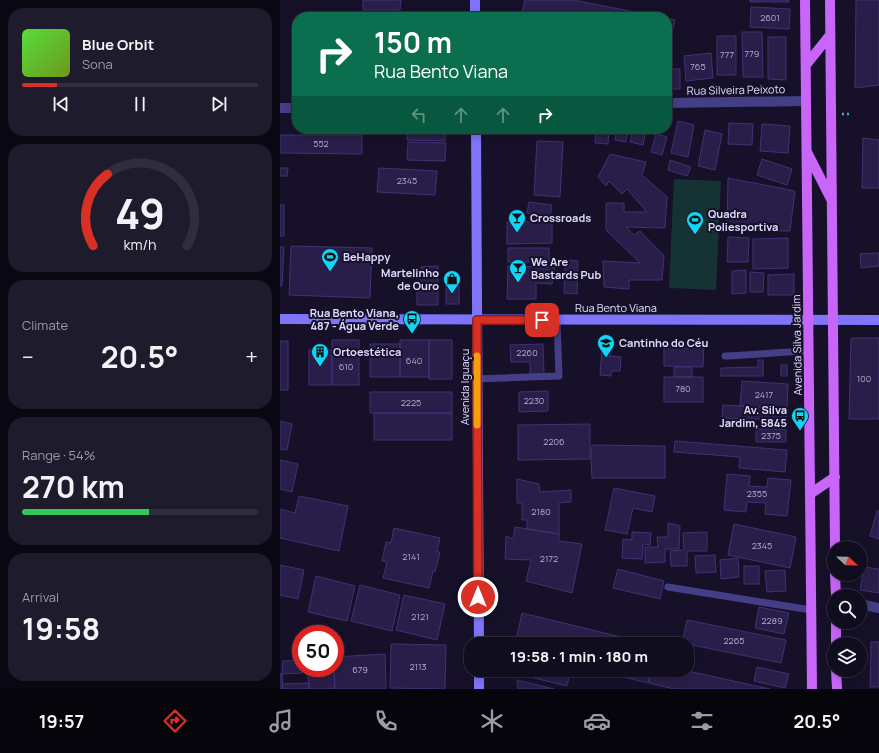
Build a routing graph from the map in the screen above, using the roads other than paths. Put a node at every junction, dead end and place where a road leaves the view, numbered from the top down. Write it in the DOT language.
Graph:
graph roads {
  1 [pos="475,0"];
  2 [pos="805,0"];
  3 [pos="830,0"];
  4 [pos="475,12"];
  5 [pos="830,34"];
  6 [pos="806,65"];
  7 [pos="806,101"];
  8 [pos="672,103"];
  9 [pos="280,108"];
  10 [pos="292,108"];
  11 [pos="476,134"];
  12 [pos="806,150"];
  13 [pos="832,201"];
  14 [pos="280,319"];
  15 [pos="477,320"];
  16 [pos="557,320"];
  17 [pos="808,320"];
  18 [pos="833,320"];
  19 [pos="879,320"];
  20 [pos="809,351"];
  21 [pos="725,356"];
  22 [pos="477,379"];
  23 [pos="834,478"];
  24 [pos="810,494"];
  25 [pos="835,541"];
  26 [pos="668,587"];
  27 [pos="867,605"];
  28 [pos="879,608"];
  29 [pos="811,610"];
  30 [pos="479,637"];
  31 [pos="479,677"];
  32 [pos="836,677"];
  33 [pos="479,689"];
  34 [pos="812,689"];
  35 [pos="836,689"];
  1 -- 4 [label="main road"];
  2 -- 6 [label="main road, Avenida Silva Jardim"];
  3 -- 5 [label="main road"];
  5 -- 6 [label="main road"];
  5 -- 13 [label="main road"];
  6 -- 7 [label="main road, Avenida Silva Jardim"];
  7 -- 8 [label="street, Rua Silveira Peixoto"];
  7 -- 12 [label="main road, Avenida Silva Jardim"];
  9 -- 10 [label="street"];
  11 -- 15 [label="main road, Avenida Iguaçu"];
  12 -- 13 [label="main road"];
  12 -- 17 [label="main road, Avenida Silva Jardim"];
  13 -- 18 [label="main road"];
  14 -- 15 [label="main road, Rua Bento Viana"];
  15 -- 16 [label="main road, Rua Bento Viana"];
  15 -- 22 [label="main road, Avenida Iguaçu"];
  16 -- 17 [label="main road, Rua Bento Viana"];
  16 -- 22 [label="lane"];
  17 -- 18 [label="main road, Rua Bento Viana"];
  17 -- 20 [label="main road, Avenida Silva Jardim"];
  18 -- 19 [label="main road, Rua Bento Viana"];
  18 -- 23 [label="main road"];
  20 -- 21 [label="lane"];
  20 -- 24 [label="main road, Avenida Silva Jardim"];
  22 -- 30 [label="main road, Avenida Iguaçu"];
  23 -- 24 [label="main road"];
  23 -- 25 [label="main road"];
  24 -- 29 [label="main road, Avenida Silva Jardim"];
  26 -- 29 [label="lane"];
  27 -- 28 [label="street"];
  29 -- 34 [label="main road, Avenida Silva Jardim"];
  31 -- 33 [label="main road"];
  32 -- 35 [label="main road"];
}
